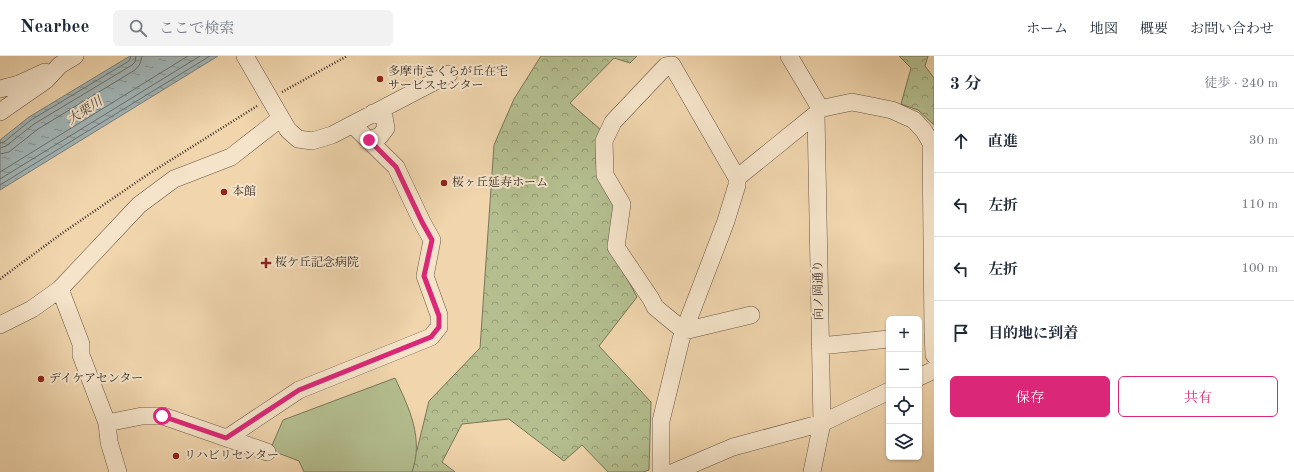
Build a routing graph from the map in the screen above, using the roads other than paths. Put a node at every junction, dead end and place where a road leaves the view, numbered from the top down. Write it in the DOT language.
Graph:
graph roads {
  1 [pos="75,56"];
  2 [pos="245,56"];
  3 [pos="788,56"];
  4 [pos="60,65"];
  5 [pos="449,74"];
  6 [pos="0,89"];
  7 [pos="817,111"];
  8 [pos="0,112"];
  9 [pos="373,113"];
  10 [pos="281,118"];
  11 [pos="353,125"];
  12 [pos="369,140"];
  13 [pos="737,178"];
  14 [pos="60,290"];
  15 [pos="751,315"];
  16 [pos="0,325"];
  17 [pos="684,331"];
  18 [pos="926,333"];
  19 [pos="886,339"];
  20 [pos="820,346"];
  21 [pos="934,355"];
  22 [pos="934,370"];
  23 [pos="922,376"];
  24 [pos="886,392"];
  25 [pos="107,423"];
  26 [pos="822,423"];
  27 [pos="226,438"];
  28 [pos="267,452"];
  29 [pos="118,472"];
  30 [pos="661,472"];
  31 [pos="674,472"];
  32 [pos="812,472"];
  1 -- 4 [label="street"];
  2 -- 10 [label="street"];
  3 -- 7 [label="street"];
  4 -- 6 [label="street"];
  4 -- 8 [label="street"];
  5 -- 9 [label="street"];
  7 -- 13 [label="street"];
  7 -- 18 [label="street"];
  7 -- 20 [label="street, 向ノ岡通り"];
  9 -- 11 [label="street"];
  9 -- 12 [label="street"];
  10 -- 11 [label="street"];
  10 -- 14 [label="street"];
  11 -- 12 [label="street"];
  12 -- 27 [label="street"];
  13 -- 17 [label="street"];
  13 -- 17 [label="street"];
  14 -- 16 [label="street"];
  14 -- 25 [label="street"];
  15 -- 17 [label="street"];
  17 -- 30 [label="street"];
  18 -- 21 [label="street"];
  19 -- 20 [label="street"];
  20 -- 26 [label="street, 向ノ岡通り"];
  22 -- 23 [label="street"];
  24 -- 26 [label="street"];
  25 -- 27 [label="street"];
  25 -- 29 [label="street"];
  26 -- 31 [label="street"];
  26 -- 32 [label="street, 向ノ岡通り"];
  27 -- 28 [label="street"];
}
